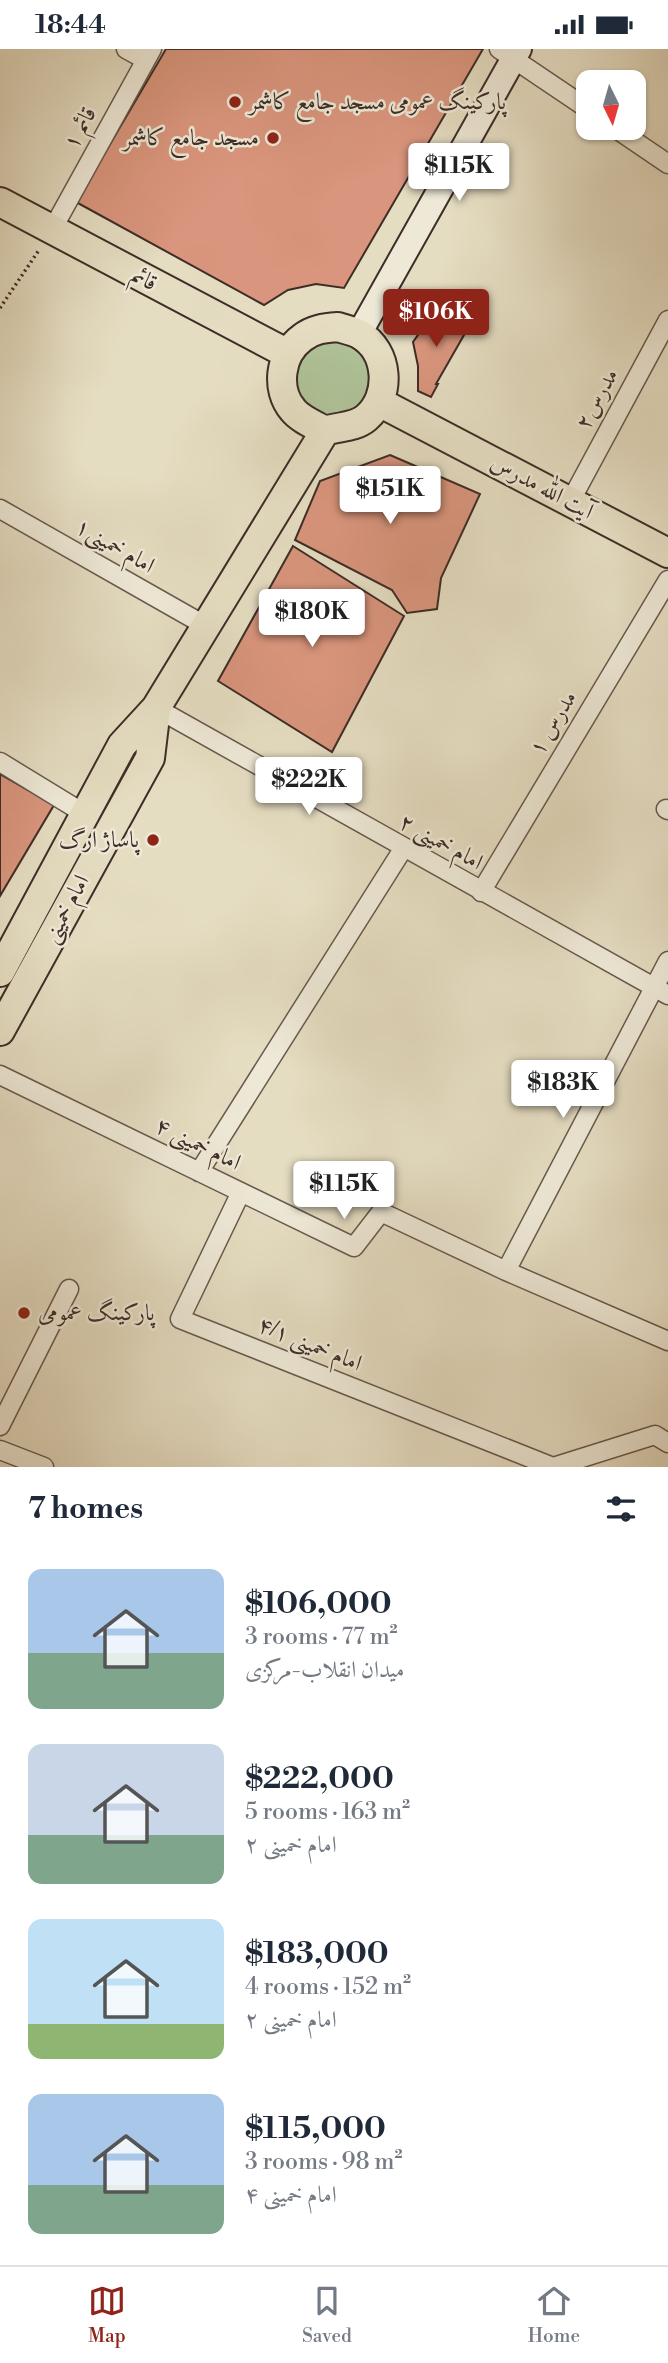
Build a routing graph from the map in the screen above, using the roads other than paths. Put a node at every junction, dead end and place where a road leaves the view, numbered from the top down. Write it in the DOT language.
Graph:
graph roads {
  1 [pos="126,49"];
  2 [pos="511,52"];
  3 [pos="149,55"];
  4 [pos="576,100"];
  5 [pos="633,140"];
  6 [pos="668,164"];
  7 [pos="0,202"];
  8 [pos="52,230"];
  9 [pos="668,320"];
  10 [pos="359,334"];
  11 [pos="288,354"];
  12 [pos="379,402"];
  13 [pos="325,431"];
  14 [pos="570,502"];
  15 [pos="0,509"];
  16 [pos="668,553"];
  17 [pos="668,580"];
  18 [pos="206,626"];
  19 [pos="156,708"];
  20 [pos="0,762"];
  21 [pos="85,814"];
  22 [pos="403,849"];
  23 [pos="481,892"];
  24 [pos="668,961"];
  25 [pos="0,972"];
  26 [pos="661,991"];
  27 [pos="0,1031"];
  28 [pos="0,1075"];
  29 [pos="199,1172"];
  30 [pos="241,1192"];
  31 [pos="506,1271"];
  32 [pos="69,1289"];
  33 [pos="668,1341"];
  34 [pos="0,1426"];
  35 [pos="668,1443"];
  36 [pos="0,1450"];
  37 [pos="44,1467"];
  38 [pos="553,1467"];
  1 -- 3 [label="street"];
  2 -- 4 [label="street"];
  2 -- 10 [label="main road"];
  3 -- 8 [label="street, قائم ۱"];
  5 -- 6 [label="street"];
  7 -- 8 [label="main road, قائم"];
  8 -- 11 [label="main road, قائم"];
  9 -- 14 [label="street, مدرس۲"];
  10 -- 11 [label="main road"];
  10 -- 12 [label="main road"];
  11 -- 13 [label="main road"];
  12 -- 13 [label="main road"];
  12 -- 14 [label="main road, آیت الله مدرس"];
  13 -- 18 [label="main road, امام خمینی"];
  14 -- 16 [label="main road, آیت الله مدرس"];
  15 -- 18 [label="street, امام خمینی۱"];
  17 -- 23 [label="street, مدرس ۱"];
  18 -- 19 [label="main road, امام خمینی"];
  19 -- 21 [label="main road, امام خمینی"];
  19 -- 22 [label="street, امام خمینی ۲"];
  19 -- 27 [label="main road, امام خمینی"];
  20 -- 21 [label="street"];
  21 -- 25 [label="main road, امام خمینی"];
  22 -- 23 [label="street, امام خمینی ۲"];
  22 -- 29 [label="street"];
  23 -- 26 [label="street, امام خمینی ۲"];
  24 -- 26 [label="street"];
  26 -- 31 [label="street"];
  28 -- 29 [label="street, امام خمینی ۴"];
  29 -- 30 [label="street, امام خمینی ۴"];
  30 -- 31 [label="street, امام خمینی ۴"];
  30 -- 38 [label="street, امام خمینی ۴/۱"];
  31 -- 33 [label="street, امام خمینی ۴"];
  32 -- 34 [label="street"];
  35 -- 38 [label="street"];
  36 -- 37 [label="street"];
}
